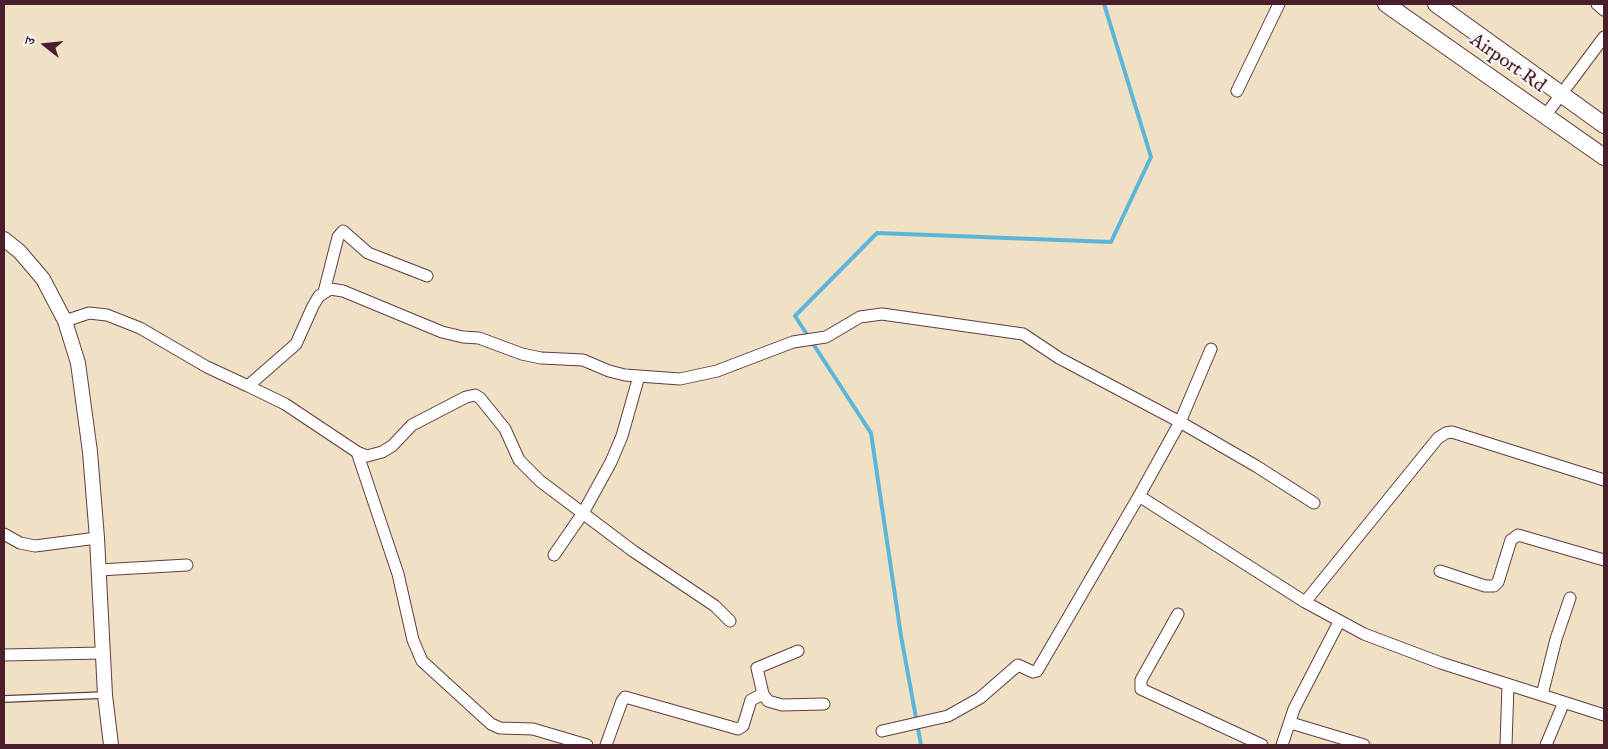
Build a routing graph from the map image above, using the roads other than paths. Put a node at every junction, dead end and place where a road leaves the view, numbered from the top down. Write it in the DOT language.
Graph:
graph roads {
  1 [pos="1279,4"];
  2 [pos="1386,4"];
  3 [pos="1436,4"];
  4 [pos="1597,4"];
  5 [pos="1604,10"];
  6 [pos="1604,36"];
  7 [pos="1237,91"];
  8 [pos="1560,95"];
  9 [pos="1545,116"];
  10 [pos="1604,125"];
  11 [pos="1604,158"];
  12 [pos="4,239"];
  13 [pos="426,276"];
  14 [pos="324,292"];
  15 [pos="65,321"];
  16 [pos="1211,350"];
  17 [pos="639,376"];
  18 [pos="248,386"];
  19 [pos="1180,422"];
  20 [pos="357,452"];
  21 [pos="1604,480"];
  22 [pos="1139,496"];
  23 [pos="1314,503"];
  24 [pos="583,513"];
  25 [pos="4,534"];
  26 [pos="97,538"];
  27 [pos="554,554"];
  28 [pos="1604,560"];
  29 [pos="186,564"];
  30 [pos="98,570"];
  31 [pos="1440,570"];
  32 [pos="1570,598"];
  33 [pos="1305,602"];
  34 [pos="1178,614"];
  35 [pos="730,621"];
  36 [pos="1339,622"];
  37 [pos="798,651"];
  38 [pos="102,653"];
  39 [pos="4,655"];
  40 [pos="1508,685"];
  41 [pos="763,694"];
  42 [pos="1542,695"];
  43 [pos="105,696"];
  44 [pos="4,699"];
  45 [pos="1564,702"];
  46 [pos="824,704"];
  47 [pos="1604,715"];
  48 [pos="1291,723"];
  49 [pos="882,731"];
  50 [pos="111,745"];
  51 [pos="586,745"];
  52 [pos="606,745"];
  53 [pos="1262,745"];
  54 [pos="1282,745"];
  55 [pos="1362,745"];
  56 [pos="1506,745"];
  57 [pos="1546,745"];
  1 -- 7 [label="street"];
  2 -- 9 [label="main road, Airport Rd"];
  3 -- 8 [label="main road"];
  4 -- 5 [label="street"];
  6 -- 8 [label="street"];
  8 -- 9 [label="street"];
  8 -- 10 [label="main road"];
  9 -- 11 [label="main road, Airport Rd"];
  12 -- 15 [label="street"];
  13 -- 14 [label="street"];
  14 -- 17 [label="street"];
  14 -- 18 [label="street"];
  15 -- 18 [label="street"];
  15 -- 26 [label="street"];
  16 -- 19 [label="street"];
  17 -- 19 [label="street"];
  17 -- 24 [label="street"];
  18 -- 20 [label="street"];
  19 -- 22 [label="street"];
  19 -- 23 [label="street"];
  20 -- 24 [label="street"];
  20 -- 51 [label="street"];
  21 -- 33 [label="street"];
  22 -- 33 [label="street"];
  22 -- 49 [label="street"];
  24 -- 27 [label="street"];
  24 -- 35 [label="street"];
  25 -- 26 [label="street"];
  26 -- 30 [label="street"];
  28 -- 31 [label="street"];
  29 -- 30 [label="street"];
  30 -- 38 [label="street"];
  32 -- 42 [label="street"];
  33 -- 36 [label="street"];
  34 -- 53 [label="street"];
  36 -- 40 [label="street"];
  36 -- 48 [label="street"];
  37 -- 41 [label="street"];
  38 -- 39 [label="street"];
  38 -- 43 [label="street"];
  40 -- 42 [label="street"];
  40 -- 56 [label="street"];
  41 -- 46 [label="street"];
  41 -- 52 [label="street"];
  42 -- 45 [label="street"];
  43 -- 44 [label="lane"];
  43 -- 50 [label="street"];
  45 -- 47 [label="street"];
  45 -- 57 [label="street"];
  48 -- 54 [label="street"];
  48 -- 55 [label="street"];
}
